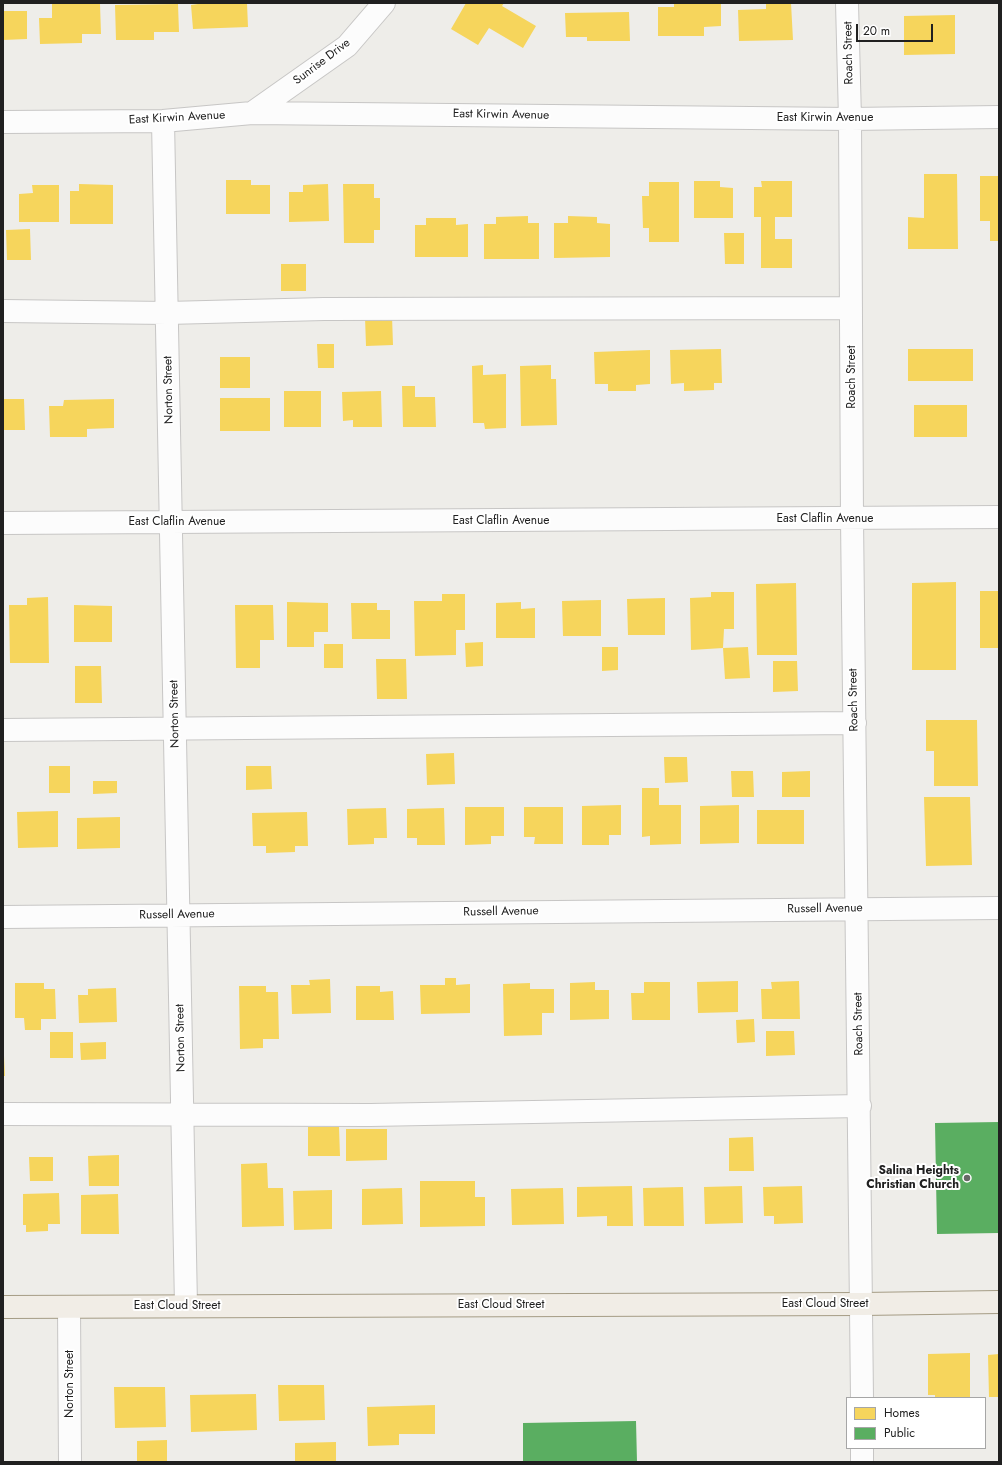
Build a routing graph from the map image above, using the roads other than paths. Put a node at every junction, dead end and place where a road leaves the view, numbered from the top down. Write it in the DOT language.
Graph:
graph roads {
  1 [pos="384,3"];
  2 [pos="847,3"];
  3 [pos="252,113"];
  4 [pos="999,117"];
  5 [pos="850,119"];
  6 [pos="163,121"];
  7 [pos="3,122"];
  8 [pos="851,308"];
  9 [pos="3,311"];
  10 [pos="167,313"];
  11 [pos="999,517"];
  12 [pos="852,519"];
  13 [pos="171,522"];
  14 [pos="3,523"];
  15 [pos="855,723"];
  16 [pos="175,728"];
  17 [pos="3,730"];
  18 [pos="857,908"];
  19 [pos="999,908"];
  20 [pos="179,915"];
  21 [pos="3,917"];
  22 [pos="860,1106"];
  23 [pos="3,1114"];
  24 [pos="183,1115"];
  25 [pos="999,1302"];
  26 [pos="862,1304"];
  27 [pos="186,1306"];
  28 [pos="3,1307"];
  29 [pos="69,1307"];
  30 [pos="862,1397"];
  31 [pos="862,1449"];
  32 [pos="70,1462"];
  33 [pos="862,1462"];
  1 -- 3 [label="street, Sunrise Drive"];
  2 -- 5 [label="street, Roach Street"];
  3 -- 5 [label="street, East Kirwin Avenue"];
  3 -- 6 [label="street, East Kirwin Avenue"];
  4 -- 5 [label="street, East Kirwin Avenue"];
  5 -- 8 [label="street, Roach Street"];
  6 -- 7 [label="street, East Kirwin Avenue"];
  6 -- 10 [label="street, Norton Street"];
  8 -- 10 [label="street"];
  8 -- 12 [label="street, Roach Street"];
  9 -- 10 [label="street"];
  10 -- 13 [label="street, Norton Street"];
  11 -- 12 [label="street, East Claflin Avenue"];
  12 -- 13 [label="street, East Claflin Avenue"];
  12 -- 15 [label="street, Roach Street"];
  13 -- 14 [label="street, East Claflin Avenue"];
  13 -- 16 [label="street, Norton Street"];
  15 -- 16 [label="street"];
  15 -- 18 [label="street, Roach Street"];
  16 -- 17 [label="street"];
  16 -- 20 [label="street, Norton Street"];
  18 -- 19 [label="street, Russell Avenue"];
  18 -- 20 [label="street, Russell Avenue"];
  18 -- 22 [label="street, Roach Street"];
  20 -- 21 [label="street, Russell Avenue"];
  20 -- 24 [label="street, Norton Street"];
  22 -- 24 [label="street"];
  22 -- 26 [label="street, Roach Street"];
  23 -- 24 [label="street"];
  24 -- 27 [label="street, Norton Street"];
  25 -- 26 [label="main road, East Cloud Street"];
  26 -- 27 [label="main road, East Cloud Street"];
  26 -- 30 [label="street, Roach Street"];
  27 -- 29 [label="main road, East Cloud Street"];
  28 -- 29 [label="main road, East Cloud Street"];
  29 -- 32 [label="street, Norton Street"];
  31 -- 33 [label="street"];
}
